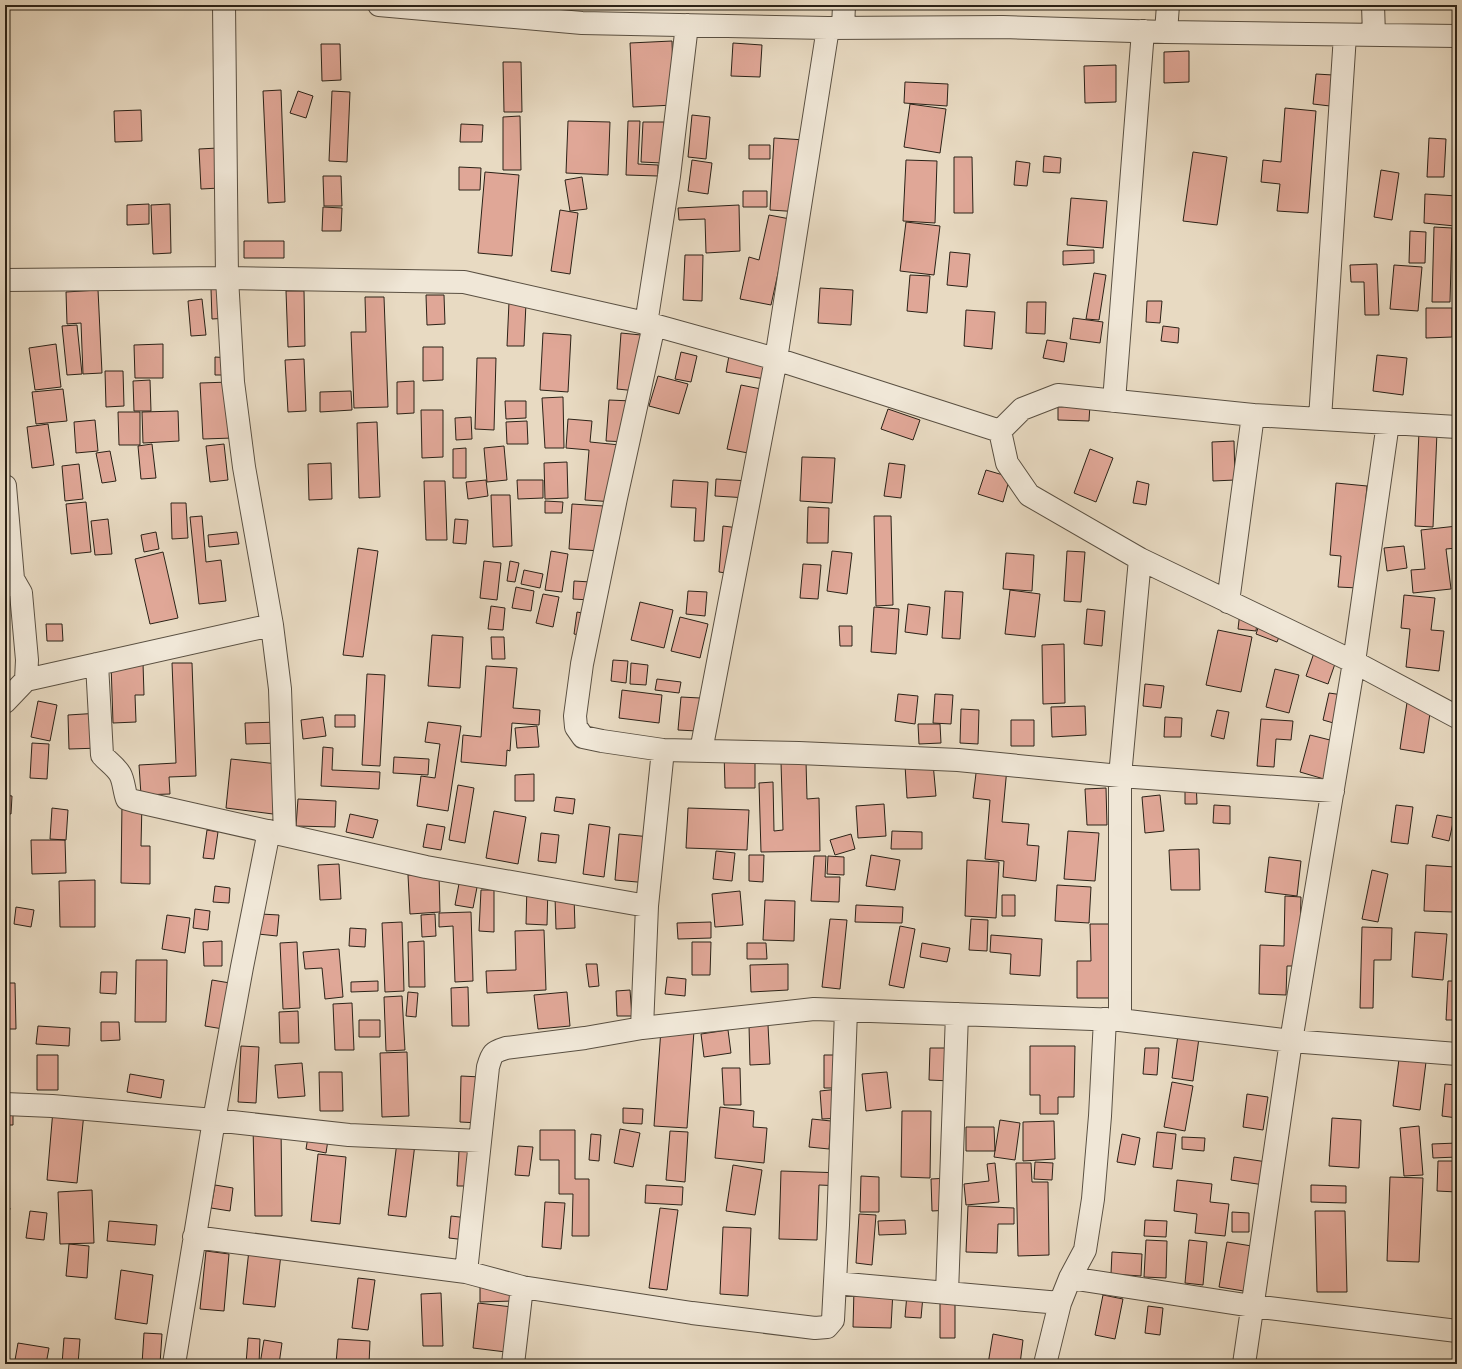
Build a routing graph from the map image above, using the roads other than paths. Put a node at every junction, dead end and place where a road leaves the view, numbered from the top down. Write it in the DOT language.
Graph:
graph roads {
  1 [pos="224,5"];
  2 [pos="379,5"];
  3 [pos="844,5"];
  4 [pos="1168,5"];
  5 [pos="1373,5"];
  6 [pos="511,11"];
  7 [pos="687,25"];
  8 [pos="835,28"];
  9 [pos="1143,31"];
  10 [pos="1166,32"];
  11 [pos="1345,35"];
  12 [pos="1374,35"];
  13 [pos="1457,36"];
  14 [pos="227,278"];
  15 [pos="5,280"];
  16 [pos="650,325"];
  17 [pos="776,359"];
  18 [pos="1114,401"];
  19 [pos="1253,415"];
  20 [pos="1320,419"];
  21 [pos="1388,423"];
  22 [pos="1457,427"];
  23 [pos="1000,431"];
  24 [pos="5,486"];
  25 [pos="1140,559"];
  26 [pos="1228,602"];
  27 [pos="272,625"];
  28 [pos="1354,662"];
  29 [pos="97,664"];
  30 [pos="26,680"];
  31 [pos="5,702"];
  32 [pos="1457,717"];
  33 [pos="663,750"];
  34 [pos="701,751"];
  35 [pos="1120,776"];
  36 [pos="1333,791"];
  37 [pos="277,833"];
  38 [pos="647,906"];
  39 [pos="846,1011"];
  40 [pos="957,1014"];
  41 [pos="1113,1019"];
  42 [pos="642,1028"];
  43 [pos="1291,1041"];
  44 [pos="1457,1054"];
  45 [pos="5,1104"];
  46 [pos="214,1120"];
  47 [pos="480,1141"];
  48 [pos="194,1236"];
  49 [pos="466,1272"];
  50 [pos="1070,1278"];
  51 [pos="835,1283"];
  52 [pos="522,1287"];
  53 [pos="947,1293"];
  54 [pos="1060,1303"];
  55 [pos="1252,1306"];
  56 [pos="1457,1332"];
  57 [pos="174,1364"];
  58 [pos="513,1364"];
  59 [pos="1045,1364"];
  60 [pos="1244,1364"];
  1 -- 14 [label="street"];
  2 -- 6 [label="street"];
  3 -- 8 [label="street"];
  4 -- 10 [label="street"];
  5 -- 12 [label="street"];
  6 -- 7 [label="street"];
  7 -- 8 [label="street"];
  7 -- 16 [label="street"];
  8 -- 9 [label="street"];
  8 -- 17 [label="street"];
  9 -- 10 [label="street"];
  9 -- 18 [label="street"];
  10 -- 11 [label="street"];
  11 -- 12 [label="street"];
  11 -- 20 [label="street"];
  12 -- 13 [label="street"];
  14 -- 15 [label="street"];
  14 -- 16 [label="street"];
  14 -- 27 [label="street"];
  16 -- 17 [label="street"];
  16 -- 33 [label="street"];
  17 -- 23 [label="street"];
  17 -- 34 [label="street"];
  18 -- 19 [label="street"];
  18 -- 23 [label="street"];
  19 -- 20 [label="street"];
  19 -- 26 [label="street"];
  20 -- 21 [label="street"];
  21 -- 22 [label="street"];
  21 -- 28 [label="street"];
  23 -- 25 [label="street"];
  24 -- 30 [label="street"];
  25 -- 26 [label="street"];
  25 -- 35 [label="street"];
  26 -- 28 [label="street"];
  27 -- 29 [label="street"];
  27 -- 37 [label="street"];
  28 -- 32 [label="street"];
  28 -- 36 [label="street"];
  29 -- 30 [label="street"];
  29 -- 37 [label="street"];
  30 -- 31 [label="street"];
  33 -- 34 [label="street"];
  33 -- 38 [label="street"];
  34 -- 35 [label="street"];
  35 -- 36 [label="street"];
  35 -- 41 [label="street"];
  36 -- 43 [label="street"];
  37 -- 38 [label="street"];
  37 -- 46 [label="street"];
  38 -- 42 [label="street"];
  39 -- 40 [label="street"];
  39 -- 42 [label="street"];
  39 -- 51 [label="street"];
  40 -- 41 [label="street"];
  40 -- 53 [label="street"];
  41 -- 43 [label="street"];
  41 -- 50 [label="street"];
  42 -- 47 [label="street"];
  43 -- 44 [label="street"];
  43 -- 55 [label="street"];
  45 -- 46 [label="street"];
  46 -- 47 [label="street"];
  46 -- 48 [label="street"];
  47 -- 49 [label="street"];
  48 -- 49 [label="street"];
  48 -- 57 [label="street"];
  49 -- 52 [label="street"];
  50 -- 54 [label="street"];
  50 -- 55 [label="street"];
  51 -- 52 [label="street"];
  51 -- 53 [label="street"];
  52 -- 58 [label="street"];
  53 -- 54 [label="street"];
  54 -- 59 [label="street"];
  55 -- 56 [label="street"];
  55 -- 60 [label="street"];
}
